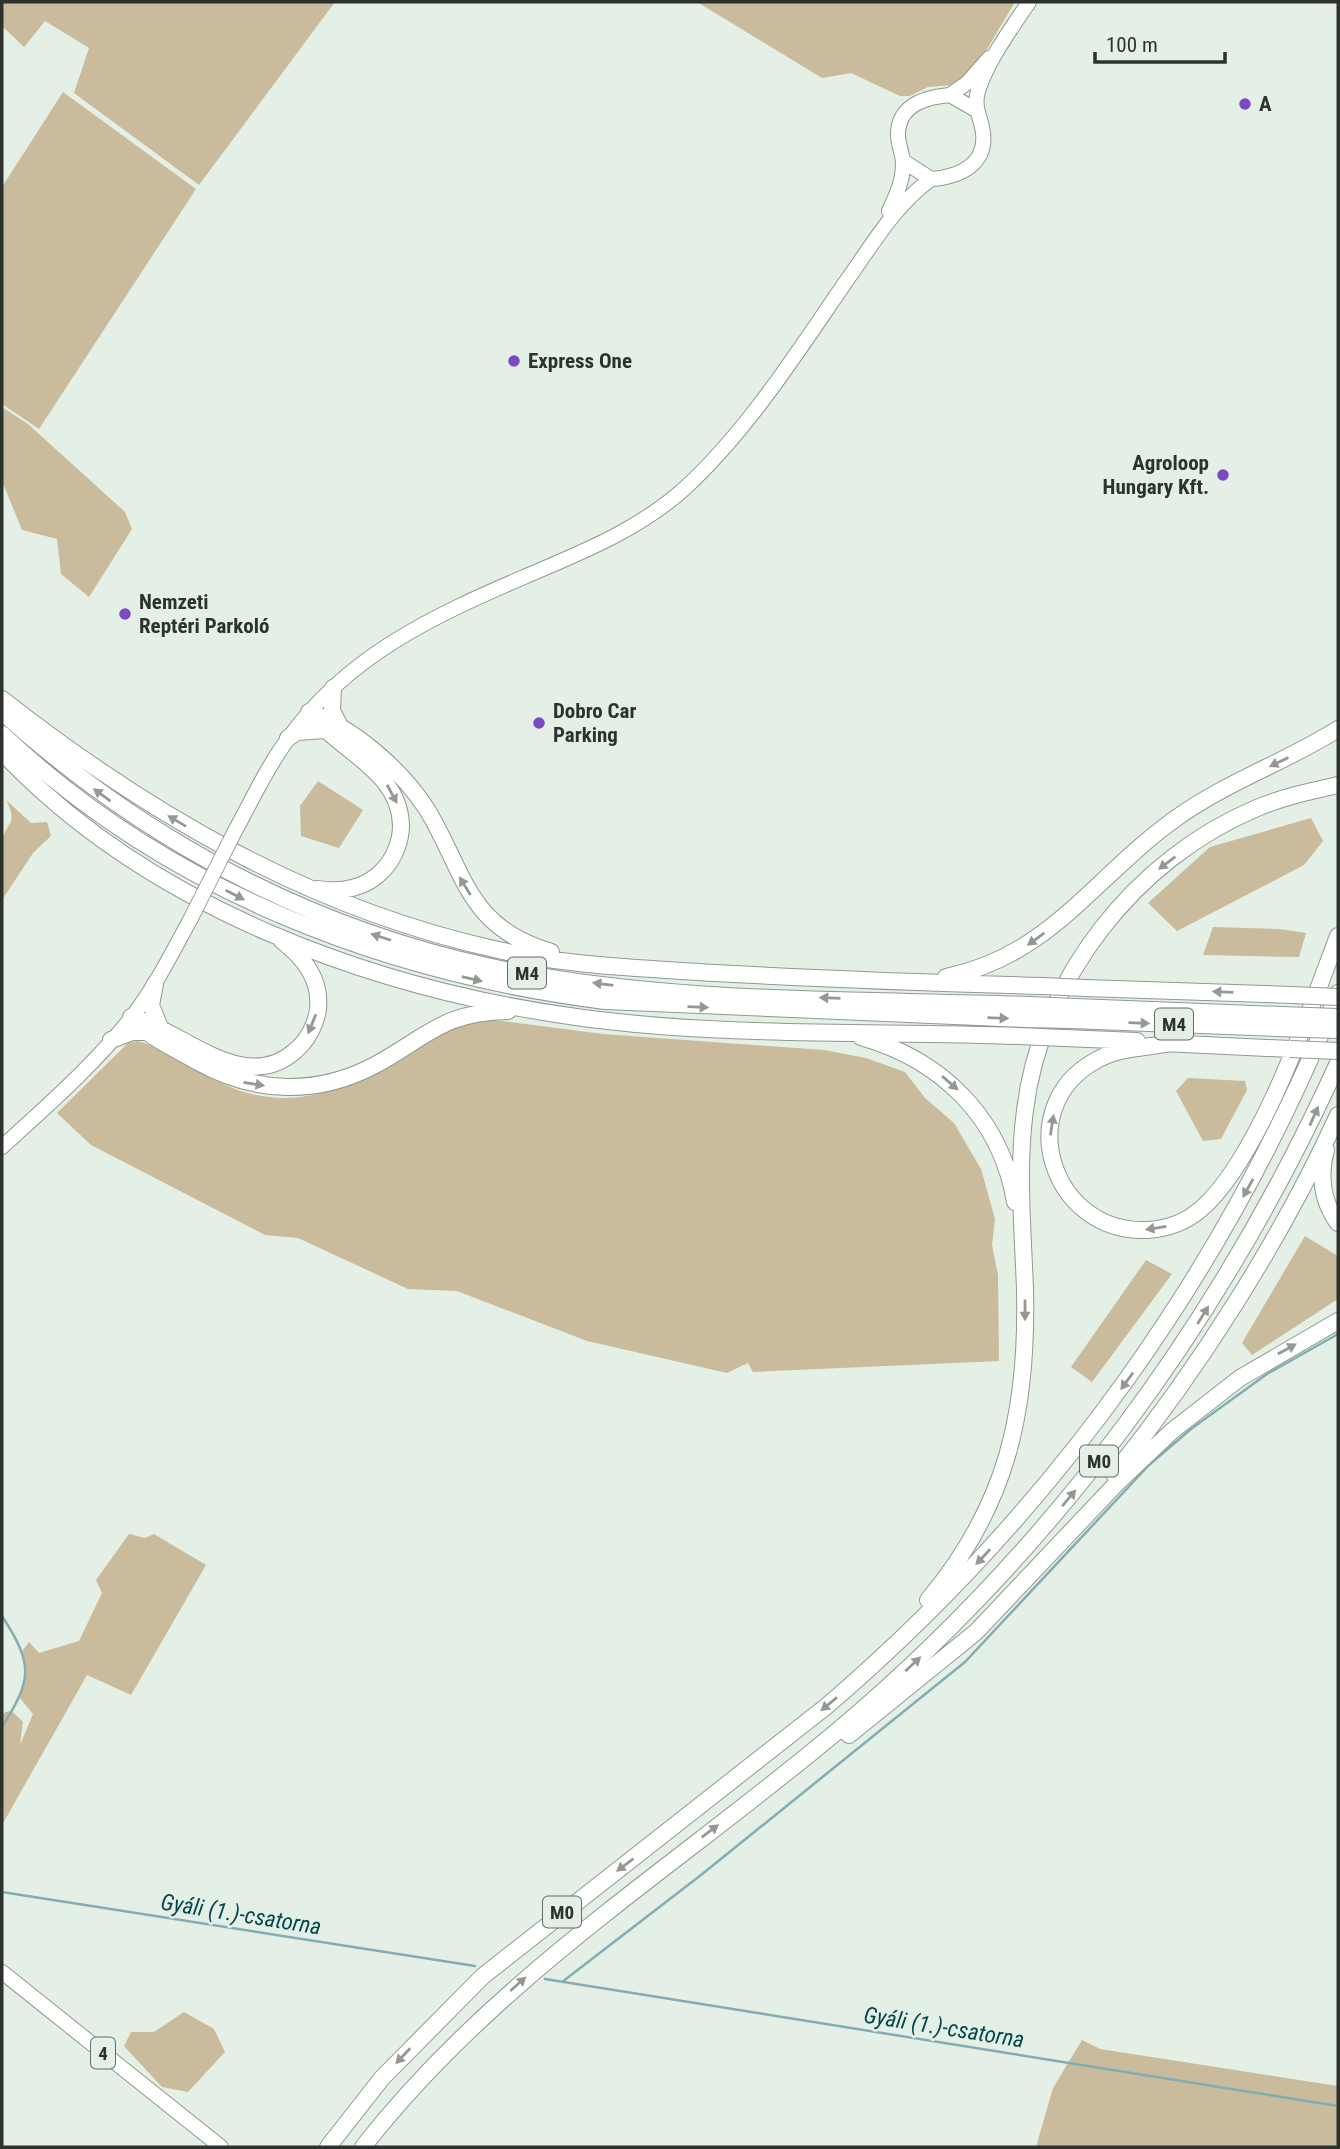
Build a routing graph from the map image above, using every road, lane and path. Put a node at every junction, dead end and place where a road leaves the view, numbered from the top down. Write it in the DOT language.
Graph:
graph roads {
  1 [pos="1029,2"];
  2 [pos="1003,40"];
  3 [pos="950,94"];
  4 [pos="976,110"];
  5 [pos="903,161"];
  6 [pos="931,179"];
  7 [pos="881,230"];
  8 [pos="333,688"];
  9 [pos="2,699"];
  10 [pos="2,712"];
  11 [pos="309,712"];
  12 [pos="341,728"];
  13 [pos="1338,729"];
  14 [pos="324,730"];
  15 [pos="2,734"];
  16 [pos="288,738"];
  17 [pos="2,752"];
  18 [pos="1338,785"];
  19 [pos="302,886"];
  20 [pos="268,931"];
  21 [pos="1338,936"];
  22 [pos="580,963"];
  23 [pos="884,980"];
  24 [pos="155,984"];
  25 [pos="1338,995"];
  26 [pos="540,1011"];
  27 [pos="1028,1012"];
  28 [pos="131,1017"];
  29 [pos="1338,1017"];
  30 [pos="1279,1021"];
  31 [pos="153,1028"];
  32 [pos="1338,1030"];
  33 [pos="836,1032"];
  34 [pos="111,1040"];
  35 [pos="1172,1043"];
  36 [pos="1338,1051"];
  37 [pos="1338,1063"];
  38 [pos="1338,1115"];
  39 [pos="1330,1132"];
  40 [pos="2,1147"];
  41 [pos="1338,1223"];
  42 [pos="1022,1242"];
  43 [pos="1338,1321"];
  44 [pos="1060,1541"];
  45 [pos="880,1660"];
  46 [pos="768,1787"];
  47 [pos="2,1972"];
  48 [pos="221,2147"];
  49 [pos="328,2147"];
  50 [pos="363,2147"];
  1 -- 2 [label="main road"];
  2 -- 3 [label="main road"];
  2 -- 4 [label="main road"];
  3 -- 4 [label="main road"];
  3 -- 5 [label="main road"];
  4 -- 6 [label="main road"];
  5 -- 6 [label="main road"];
  5 -- 7 [label="main road"];
  6 -- 7 [label="main road"];
  7 -- 8 [label="main road"];
  8 -- 11 [label="main road"];
  8 -- 12 [label="highway"];
  19 -- 9 [label="highway, one-way"];
  27 -- 10 [label="highway, M4, one-way"];
  11 -- 12 [label="highway"];
  11 -- 14 [label="highway"];
  11 -- 16 [label="main road"];
  22 -- 12 [label="highway, one-way"];
  13 -- 23 [label="highway, one-way"];
  14 -- 16 [label="highway"];
  14 -- 19 [label="highway, one-way"];
  15 -- 27 [label="highway, M4, one-way"];
  16 -- 24 [label="main road, bridge"];
  17 -- 20 [label="highway"];
  18 -- 42 [label="highway, one-way"];
  19 -- 22 [label="highway"];
  20 -- 26 [label="highway"];
  20 -- 31 [label="highway, one-way"];
  21 -- 35 [label="highway, one-way"];
  22 -- 23 [label="highway"];
  25 -- 23 [label="highway, one-way, bridge"];
  24 -- 28 [label="main road"];
  24 -- 31 [label="highway"];
  25 -- 45 [label="highway, M0, one-way"];
  31 -- 26 [label="highway, one-way"];
  26 -- 33 [label="highway"];
  27 -- 30 [label="highway, M4, bridge"];
  28 -- 31 [label="highway"];
  28 -- 34 [label="main road"];
  29 -- 30 [label="highway, M4, bridge"];
  30 -- 32 [label="highway, M4, bridge"];
  31 -- 34 [label="highway"];
  33 -- 35 [label="highway, bridge"];
  33 -- 42 [label="highway, one-way"];
  34 -- 40 [label="main road"];
  35 -- 36 [label="highway, bridge"];
  46 -- 37 [label="highway, M0, one-way"];
  38 -- 39 [label="highway"];
  39 -- 41 [label="highway"];
  39 -- 44 [label="highway"];
  42 -- 45 [label="highway, one-way"];
  44 -- 43 [label="highway, one-way"];
  44 -- 46 [label="highway"];
  45 -- 49 [label="highway, M0, one-way"];
  50 -- 46 [label="highway, M0, one-way"];
  47 -- 48 [label="main road, 4"];
}
